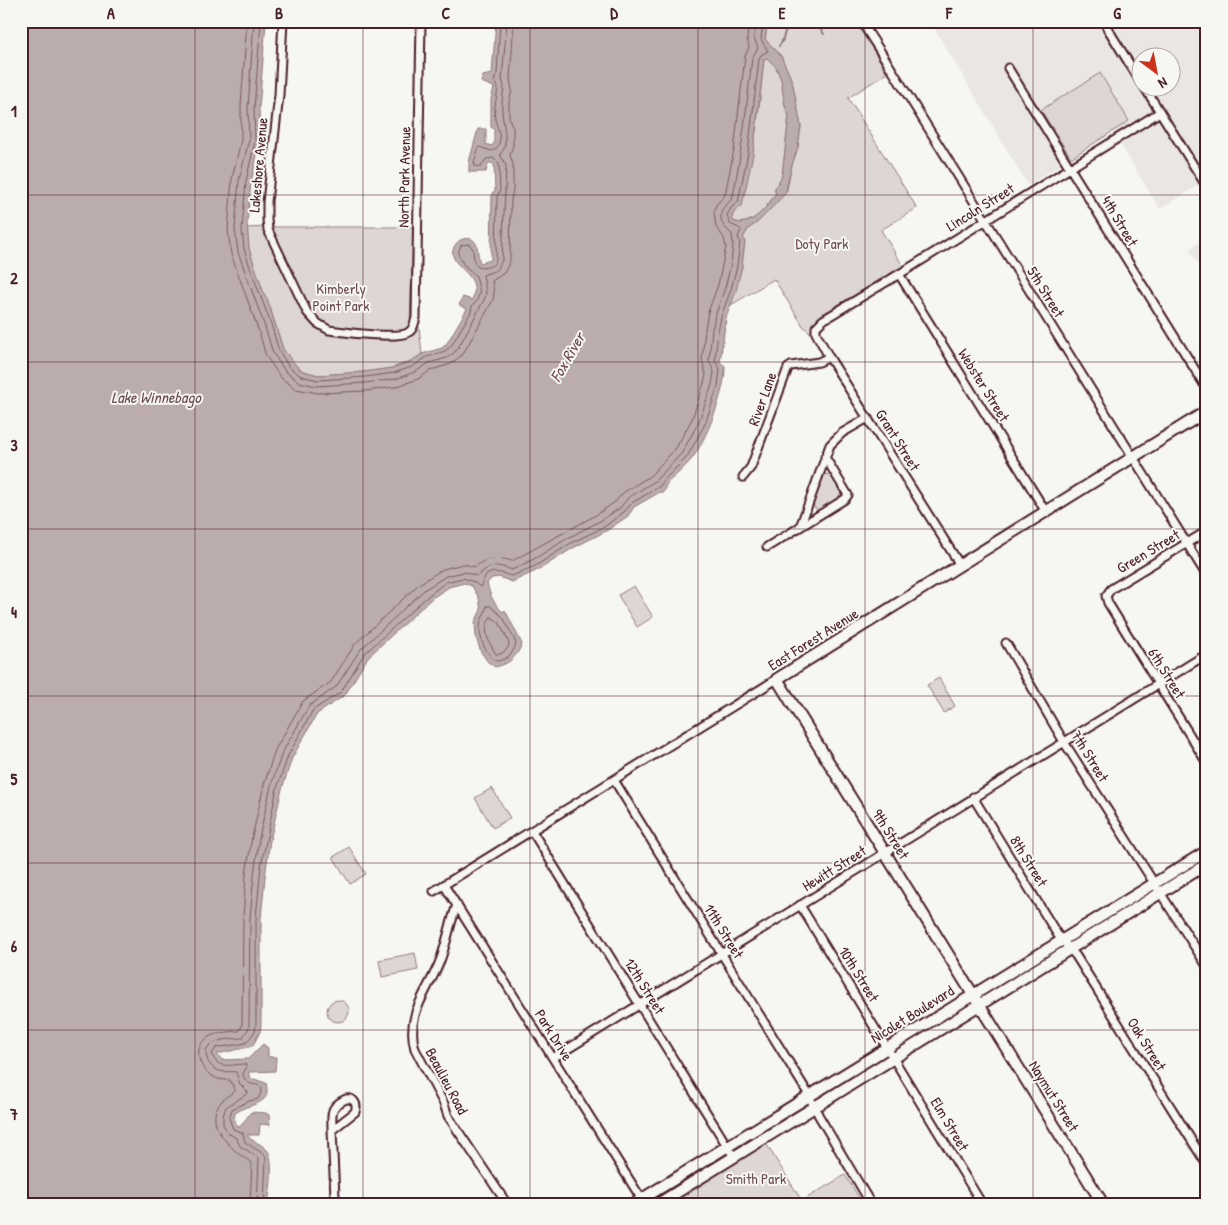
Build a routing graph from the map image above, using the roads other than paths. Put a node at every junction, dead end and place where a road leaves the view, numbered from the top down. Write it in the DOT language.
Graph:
graph roads {
  1 [pos="283,21"];
  2 [pos="421,21"];
  3 [pos="1103,21"];
  4 [pos="866,22"];
  5 [pos="1130,65"];
  6 [pos="1008,68"];
  7 [pos="1151,98"];
  8 [pos="1160,112"];
  9 [pos="1070,168"];
  10 [pos="1207,187"];
  11 [pos="985,220"];
  12 [pos="899,274"];
  13 [pos="816,327"];
  14 [pos="410,332"];
  15 [pos="830,357"];
  16 [pos="1207,390"];
  17 [pos="1207,412"];
  18 [pos="868,418"];
  19 [pos="825,456"];
  20 [pos="1133,458"];
  21 [pos="743,477"];
  22 [pos="1046,512"];
  23 [pos="800,527"];
  24 [pos="1207,531"];
  25 [pos="1186,543"];
  26 [pos="767,547"];
  27 [pos="960,565"];
  28 [pos="1207,576"];
  29 [pos="1106,596"];
  30 [pos="1006,643"];
  31 [pos="1207,654"];
  32 [pos="777,679"];
  33 [pos="1158,684"];
  34 [pos="1064,742"];
  35 [pos="1207,763"];
  36 [pos="614,780"];
  37 [pos="973,798"];
  38 [pos="532,830"];
  39 [pos="1207,850"];
  40 [pos="885,852"];
  41 [pos="1207,864"];
  42 [pos="1153,883"];
  43 [pos="444,885"];
  44 [pos="434,891"];
  45 [pos="1161,893"];
  46 [pos="457,905"];
  47 [pos="800,905"];
  48 [pos="1062,939"];
  49 [pos="1070,949"];
  50 [pos="722,954"];
  51 [pos="1207,966"];
  52 [pos="973,994"];
  53 [pos="640,1005"];
  54 [pos="980,1005"];
  55 [pos="888,1047"];
  56 [pos="553,1058"];
  57 [pos="894,1058"];
  58 [pos="809,1097"];
  59 [pos="814,1108"];
  60 [pos="332,1130"];
  61 [pos="728,1146"];
  62 [pos="734,1157"];
  63 [pos="1207,1165"];
  64 [pos="640,1202"];
  65 [pos="338,1204"];
  66 [pos="507,1204"];
  67 [pos="658,1204"];
  68 [pos="871,1204"];
  69 [pos="982,1204"];
  70 [pos="1103,1204"];
  1 -- 14 [label="street, Lakeshore Avenue"];
  2 -- 14 [label="street, North Park Avenue"];
  3 -- 5 [label="street"];
  4 -- 11 [label="street, 5th Street"];
  6 -- 9 [label="street, 4th Street"];
  7 -- 8 [label="street"];
  8 -- 9 [label="street, Lincoln Street"];
  8 -- 10 [label="street"];
  9 -- 11 [label="street, Lincoln Street"];
  9 -- 16 [label="street, 4th Street"];
  11 -- 12 [label="street, Lincoln Street"];
  11 -- 20 [label="street, 5th Street"];
  12 -- 13 [label="street, Lincoln Street"];
  12 -- 22 [label="street, Webster Street"];
  13 -- 15 [label="street, Grant Street"];
  15 -- 18 [label="street, Grant Street"];
  15 -- 21 [label="street, River Lane"];
  17 -- 20 [label="street, East Forest Avenue"];
  18 -- 19 [label="street"];
  18 -- 27 [label="street, Grant Street"];
  19 -- 23 [label="street"];
  19 -- 23 [label="street"];
  20 -- 22 [label="street, East Forest Avenue"];
  20 -- 25 [label="street, 5th Street"];
  22 -- 27 [label="street, East Forest Avenue"];
  23 -- 26 [label="street"];
  24 -- 25 [label="street, Green Street"];
  25 -- 28 [label="street, 5th Street"];
  25 -- 29 [label="street, Green Street"];
  27 -- 32 [label="street, East Forest Avenue"];
  29 -- 33 [label="street, 6th Street"];
  30 -- 34 [label="street, 7th Street"];
  31 -- 33 [label="street, Hewitt Street"];
  32 -- 36 [label="street, East Forest Avenue"];
  32 -- 40 [label="street, 9th Street"];
  33 -- 34 [label="street, Hewitt Street"];
  33 -- 35 [label="street, 6th Street"];
  34 -- 37 [label="street, Hewitt Street"];
  34 -- 42 [label="street, 7th Street"];
  36 -- 38 [label="street, East Forest Avenue"];
  36 -- 50 [label="street, 11th Street"];
  37 -- 40 [label="street, Hewitt Street"];
  37 -- 48 [label="street, 8th Street"];
  38 -- 43 [label="street, East Forest Avenue"];
  38 -- 53 [label="street, 12th Street"];
  39 -- 42 [label="street, Nicolet Boulevard"];
  40 -- 47 [label="street, Hewitt Street"];
  40 -- 52 [label="street, 9th Street"];
  41 -- 45 [label="street, Nicolet Boulevard"];
  42 -- 45 [label="street, 7th Street"];
  42 -- 48 [label="street, Nicolet Boulevard"];
  43 -- 44 [label="street, East Forest Avenue"];
  43 -- 46 [label="street, Park Drive"];
  45 -- 49 [label="street, Nicolet Boulevard"];
  45 -- 51 [label="street, 7th Street"];
  46 -- 56 [label="street, Park Drive"];
  46 -- 66 [label="street, Beaulieu Road"];
  47 -- 50 [label="street, Hewitt Street"];
  47 -- 55 [label="street, 10th Street"];
  48 -- 49 [label="street, Oak Street"];
  48 -- 52 [label="street, Nicolet Boulevard"];
  49 -- 54 [label="street, Nicolet Boulevard"];
  49 -- 63 [label="street, Oak Street"];
  50 -- 53 [label="street, Hewitt Street"];
  50 -- 58 [label="street, 11th Street"];
  52 -- 54 [label="street, 9th Street"];
  52 -- 55 [label="street, Nicolet Boulevard"];
  53 -- 56 [label="street, Hewitt Street"];
  53 -- 61 [label="street, 12th Street"];
  54 -- 57 [label="street, Nicolet Boulevard"];
  54 -- 70 [label="street, Naymut Street"];
  55 -- 57 [label="street, 10th Street"];
  55 -- 58 [label="street, Nicolet Boulevard"];
  56 -- 64 [label="street, Park Drive"];
  57 -- 59 [label="street, Nicolet Boulevard"];
  57 -- 69 [label="street, Elm Street"];
  58 -- 59 [label="street, 11th Street"];
  58 -- 61 [label="street, Nicolet Boulevard"];
  59 -- 62 [label="street, Nicolet Boulevard"];
  59 -- 68 [label="street, 11th Street"];
  60 -- 60 [label="street"];
  60 -- 65 [label="street"];
  61 -- 62 [label="street, 12th Street"];
  61 -- 64 [label="street, Nicolet Boulevard"];
  62 -- 67 [label="street, Nicolet Boulevard"];
}
